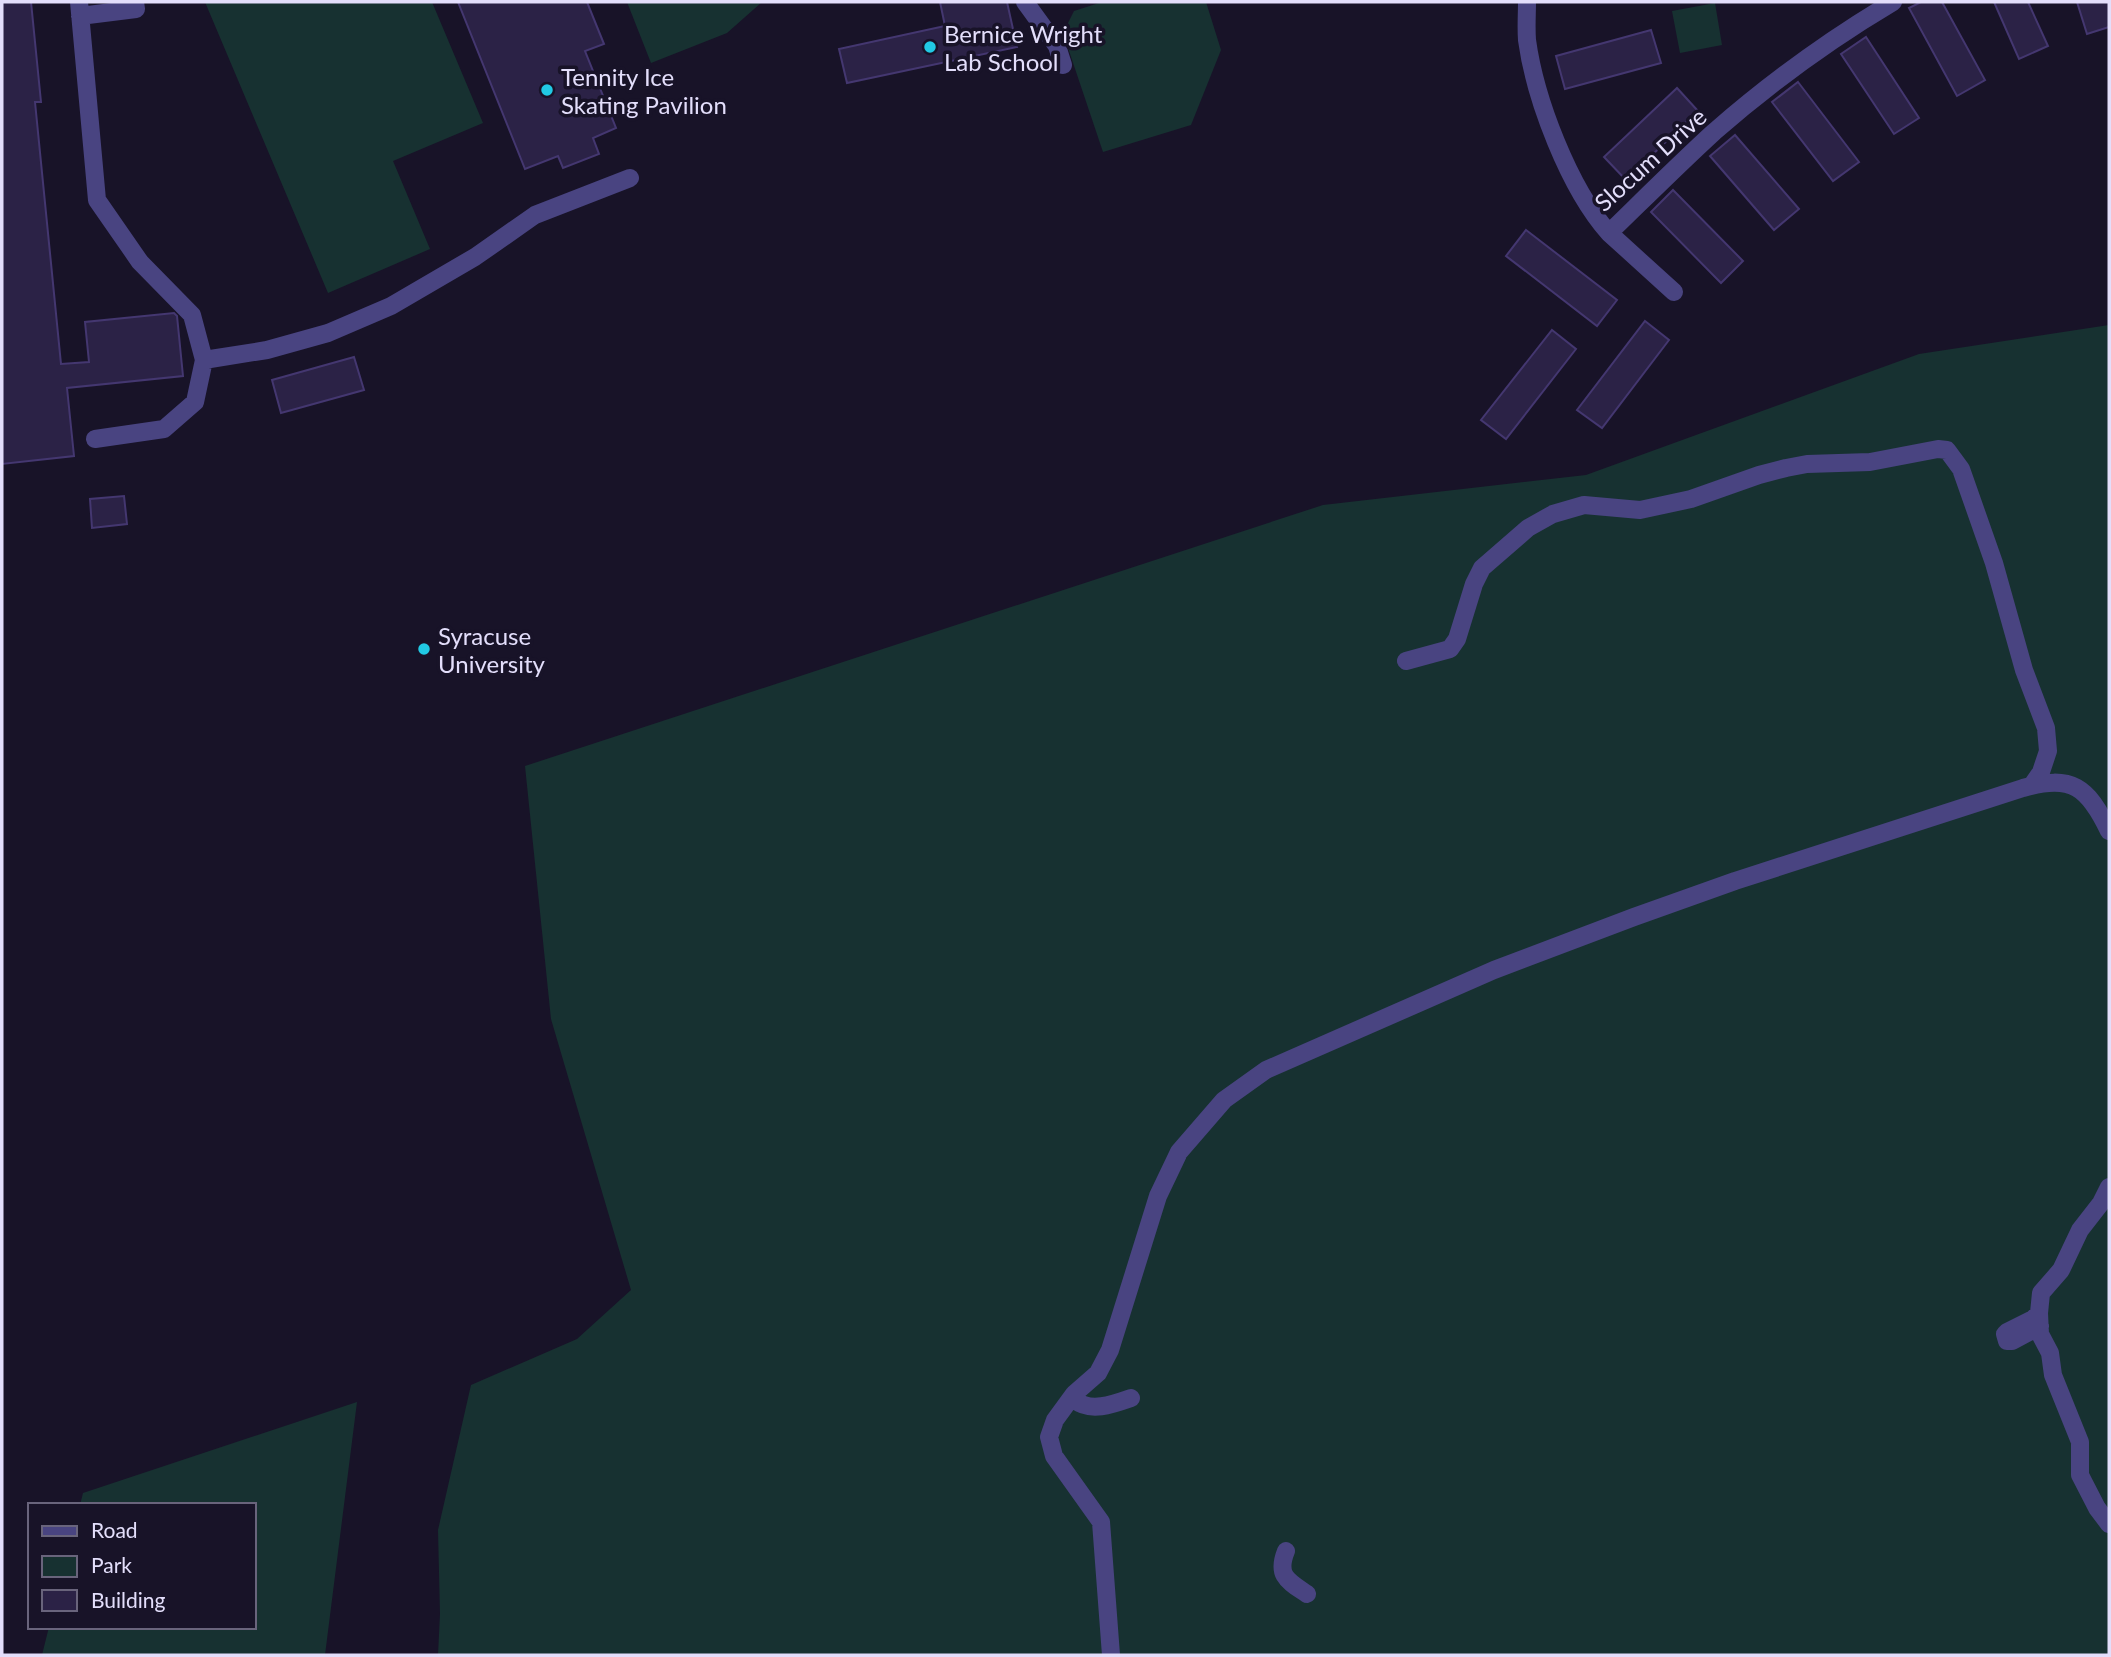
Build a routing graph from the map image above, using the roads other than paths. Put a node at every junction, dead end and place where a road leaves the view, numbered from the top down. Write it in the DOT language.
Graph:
graph roads {
  1 [pos="135,2"];
  2 [pos="1025,2"];
  3 [pos="1527,2"];
  4 [pos="1893,2"];
  5 [pos="79,9"];
  6 [pos="1063,65"];
  7 [pos="630,178"];
  8 [pos="1609,233"];
  9 [pos="1674,292"];
  10 [pos="204,360"];
  11 [pos="95,439"];
  12 [pos="1406,661"];
  13 [pos="2032,785"];
  14 [pos="2109,831"];
  15 [pos="2109,1187"];
  16 [pos="1074,1394"];
  17 [pos="1131,1398"];
  18 [pos="2109,1524"];
  19 [pos="1286,1551"];
  20 [pos="1307,1594"];
  21 [pos="1111,1655"];
  1 -- 5 [label="street"];
  2 -- 6 [label="street"];
  3 -- 8 [label="street, Slocum Drive"];
  4 -- 8 [label="street, Slocum Drive"];
  5 -- 10 [label="street"];
  7 -- 10 [label="street"];
  8 -- 9 [label="street"];
  10 -- 11 [label="street"];
  12 -- 13 [label="street"];
  13 -- 14 [label="street"];
  13 -- 16 [label="street"];
  15 -- 18 [label="street"];
  16 -- 17 [label="street"];
  16 -- 21 [label="street"];
  19 -- 20 [label="street"];
}
